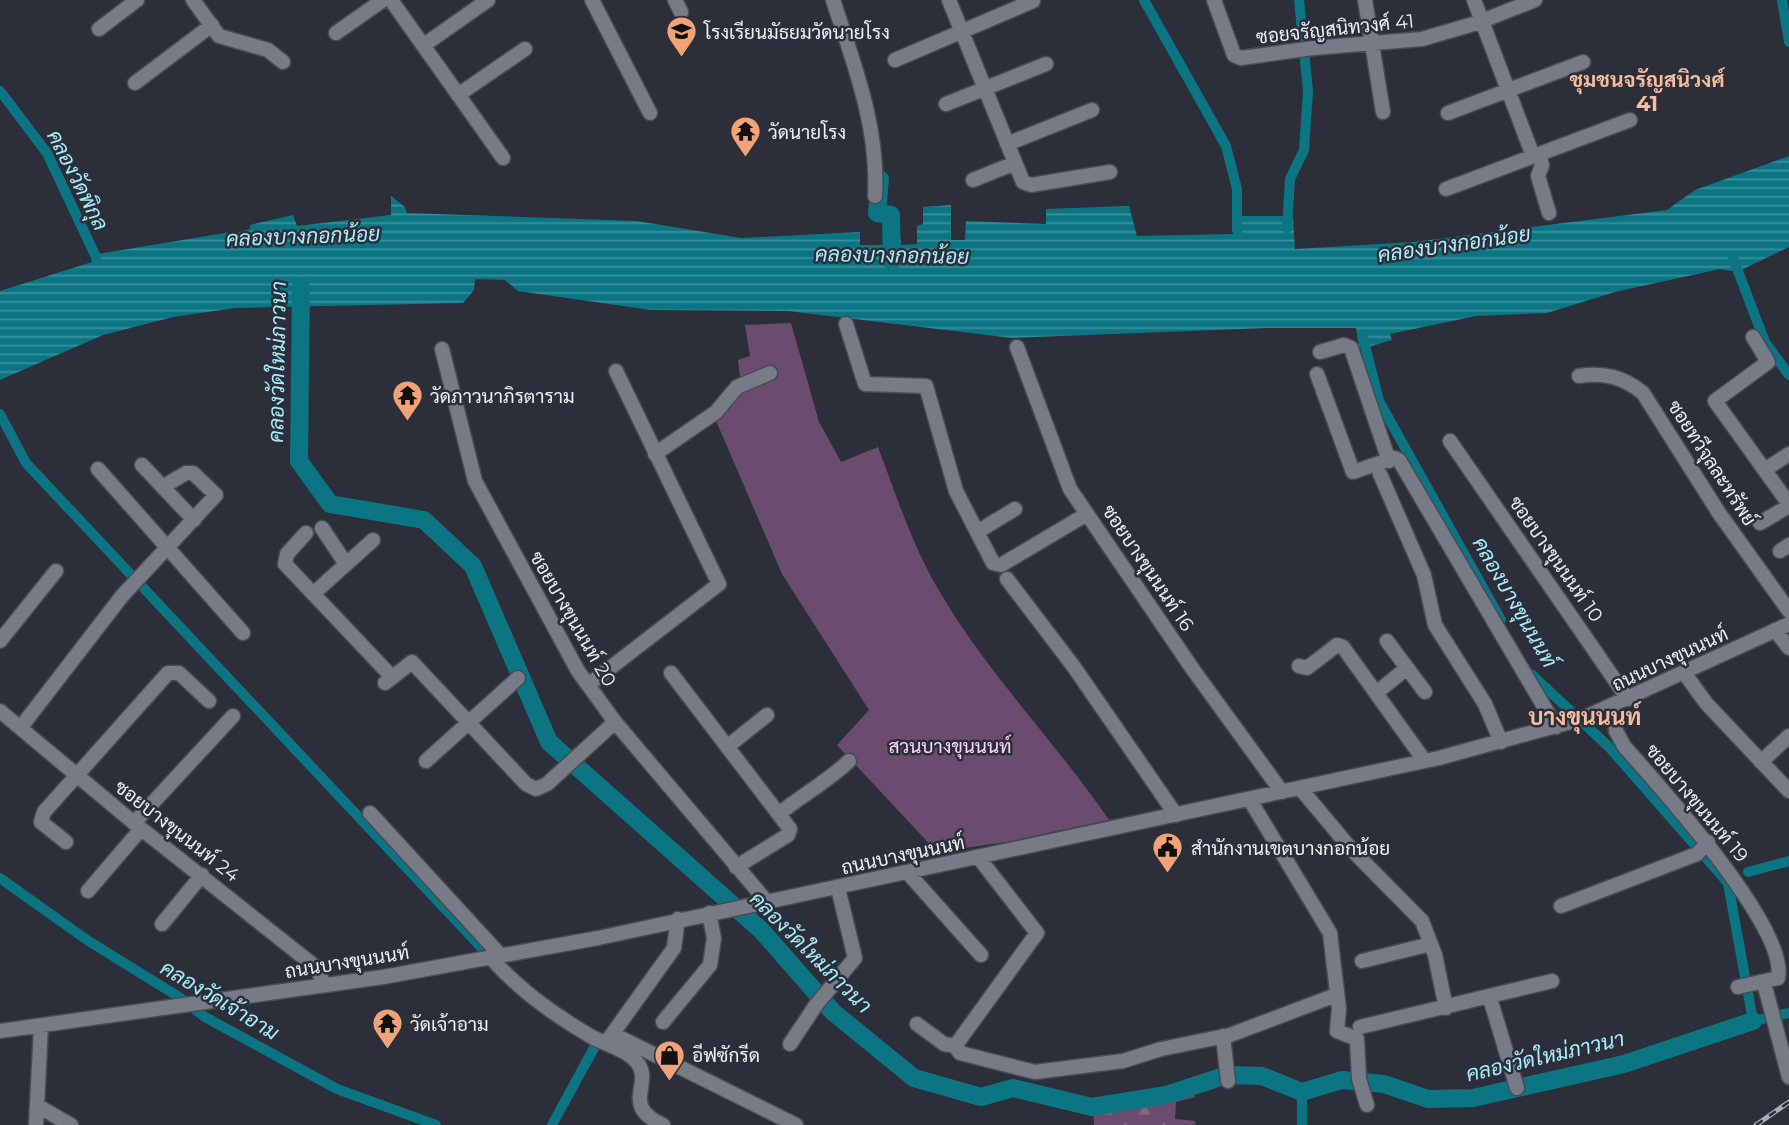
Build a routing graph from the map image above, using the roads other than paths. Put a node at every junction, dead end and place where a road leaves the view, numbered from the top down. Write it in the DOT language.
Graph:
graph roads {
  1 [pos="137,0"];
  2 [pos="193,0"];
  3 [pos="383,0"];
  4 [pos="391,0"];
  5 [pos="488,0"];
  6 [pos="592,0"];
  7 [pos="833,0"];
  8 [pos="949,0"];
  9 [pos="1214,0"];
  10 [pos="1365,0"];
  11 [pos="1474,0"];
  12 [pos="1535,0"];
  13 [pos="1033,1"];
  14 [pos="1482,21"];
  15 [pos="212,25"];
  16 [pos="99,29"];
  17 [pos="961,32"];
  18 [pos="336,33"];
  19 [pos="1371,42"];
  20 [pos="424,45"];
  21 [pos="525,49"];
  22 [pos="895,60"];
  23 [pos="283,62"];
  24 [pos="1583,62"];
  25 [pos="1046,64"];
  26 [pos="135,83"];
  27 [pos="984,88"];
  28 [pos="1508,90"];
  29 [pos="458,95"];
  30 [pos="946,104"];
  31 [pos="1092,110"];
  32 [pos="1383,112"];
  33 [pos="650,113"];
  34 [pos="1448,113"];
  35 [pos="1630,120"];
  36 [pos="1007,144"];
  37 [pos="1536,155"];
  38 [pos="503,158"];
  39 [pos="1014,163"];
  40 [pos="1110,172"];
  41 [pos="973,180"];
  42 [pos="1446,189"];
  43 [pos="875,196"];
  44 [pos="1549,213"];
  45 [pos="846,324"];
  46 [pos="1754,337"];
  47 [pos="1017,347"];
  48 [pos="442,349"];
  49 [pos="1320,352"];
  50 [pos="616,371"];
  51 [pos="770,373"];
  52 [pos="1317,374"];
  53 [pos="1579,376"];
  54 [pos="1450,441"];
  55 [pos="655,454"];
  56 [pos="1789,454"];
  57 [pos="1389,461"];
  58 [pos="142,465"];
  59 [pos="98,469"];
  60 [pos="1766,469"];
  61 [pos="1380,474"];
  62 [pos="169,483"];
  63 [pos="1789,505"];
  64 [pos="1015,509"];
  65 [pos="1087,514"];
  66 [pos="194,520"];
  67 [pos="1760,523"];
  68 [pos="322,528"];
  69 [pos="976,532"];
  70 [pos="306,533"];
  71 [pos="373,540"];
  72 [pos="167,547"];
  73 [pos="346,564"];
  74 [pos="56,571"];
  75 [pos="1007,579"];
  76 [pos="313,594"];
  77 [pos="1789,611"];
  78 [pos="1789,624"];
  79 [pos="1775,630"];
  80 [pos="243,633"];
  81 [pos="0,641"];
  82 [pos="1387,641"];
  83 [pos="1789,648"];
  84 [pos="1299,666"];
  85 [pos="1407,668"];
  86 [pos="671,673"];
  87 [pos="1685,674"];
  88 [pos="518,678"];
  89 [pos="588,685"];
  90 [pos="1425,692"];
  91 [pos="1376,693"];
  92 [pos="209,701"];
  93 [pos="1622,702"];
  94 [pos="0,711"];
  95 [pos="767,715"];
  96 [pos="233,716"];
  97 [pos="468,722"];
  98 [pos="615,722"];
  99 [pos="20,727"];
  100 [pos="1556,727"];
  101 [pos="1789,736"];
  102 [pos="1501,742"];
  103 [pos="727,747"];
  104 [pos="1424,760"];
  105 [pos="426,761"];
  106 [pos="849,761"];
  107 [pos="1761,762"];
  108 [pos="76,775"];
  109 [pos="1300,788"];
  110 [pos="1789,790"];
  111 [pos="1282,792"];
  112 [pos="1250,800"];
  113 [pos="370,813"];
  114 [pos="779,814"];
  115 [pos="1176,815"];
  116 [pos="138,826"];
  117 [pos="66,842"];
  118 [pos="1708,842"];
  119 [pos="979,858"];
  120 [pos="736,867"];
  121 [pos="908,873"];
  122 [pos="202,875"];
  123 [pos="838,888"];
  124 [pos="88,891"];
  125 [pos="767,902"];
  126 [pos="1561,906"];
  127 [pos="710,913"];
  128 [pos="678,919"];
  129 [pos="162,924"];
  130 [pos="1431,944"];
  131 [pos="981,955"];
  132 [pos="496,957"];
  133 [pos="1362,961"];
  134 [pos="1552,981"];
  135 [pos="324,985"];
  136 [pos="1336,995"];
  137 [pos="1490,998"];
  138 [pos="1446,1008"];
  139 [pos="663,1022"];
  140 [pos="917,1024"];
  141 [pos="41,1026"];
  142 [pos="1360,1027"];
  143 [pos="0,1031"];
  144 [pos="1223,1036"];
  145 [pos="602,1039"];
  146 [pos="790,1044"];
  147 [pos="957,1046"];
  148 [pos="1789,1077"];
  149 [pos="1227,1081"];
  150 [pos="1516,1086"];
  151 [pos="1367,1105"];
  152 [pos="38,1106"];
  153 [pos="36,1125"];
  154 [pos="71,1125"];
  155 [pos="663,1125"];
  156 [pos="796,1125"];
  1 -- 16 [label="street"];
  2 -- 15 [label="street"];
  3 -- 18 [label="street"];
  4 -- 20 [label="street"];
  5 -- 20 [label="street"];
  6 -- 33 [label="street"];
  7 -- 43 [label="street"];
  8 -- 17 [label="street"];
  9 -- 19 [label="street, ซอยจรัญสนิทวงศ์ 41"];
  10 -- 19 [label="street"];
  11 -- 14 [label="street"];
  12 -- 14 [label="street, ซอยจรัญสนิทวงศ์ 41"];
  13 -- 17 [label="street"];
  14 -- 19 [label="street, ซอยจรัญสนิทวงศ์ 41"];
  14 -- 28 [label="street"];
  15 -- 23 [label="street"];
  15 -- 26 [label="street"];
  17 -- 22 [label="street"];
  17 -- 27 [label="street"];
  19 -- 32 [label="street"];
  20 -- 29 [label="street"];
  21 -- 29 [label="street"];
  24 -- 28 [label="street"];
  25 -- 27 [label="street"];
  27 -- 30 [label="street"];
  27 -- 36 [label="street"];
  28 -- 34 [label="street"];
  28 -- 37 [label="street"];
  29 -- 38 [label="street"];
  31 -- 36 [label="street"];
  35 -- 37 [label="street"];
  36 -- 39 [label="street"];
  37 -- 42 [label="street"];
  37 -- 44 [label="street"];
  39 -- 40 [label="street"];
  39 -- 41 [label="street"];
  45 -- 69 [label="street"];
  46 -- 60 [label="street"];
  47 -- 65 [label="street, ซอยบางขุนนนท์ 16"];
  48 -- 89 [label="street, ซอยบางขุนนนท์ 20"];
  49 -- 57 [label="street"];
  50 -- 55 [label="street"];
  51 -- 55 [label="street"];
  52 -- 57 [label="street"];
  53 -- 77 [label="street, ซอยทวีจุลละทรัพย์"];
  54 -- 93 [label="street, ซอยบางขุนนนท์ 10"];
  55 -- 89 [label="street"];
  56 -- 60 [label="street"];
  57 -- 100 [label="street"];
  58 -- 66 [label="street"];
  59 -- 72 [label="street"];
  60 -- 63 [label="street"];
  61 -- 102 [label="street"];
  62 -- 66 [label="street"];
  63 -- 67 [label="street"];
  64 -- 69 [label="street"];
  65 -- 69 [label="street"];
  65 -- 111 [label="street, ซอยบางขุนนนท์ 16"];
  66 -- 72 [label="street"];
  68 -- 73 [label="street"];
  70 -- 76 [label="street"];
  71 -- 73 [label="street"];
  72 -- 80 [label="street"];
  72 -- 99 [label="street"];
  73 -- 76 [label="street"];
  74 -- 81 [label="street"];
  75 -- 115 [label="street"];
  76 -- 97 [label="street"];
  78 -- 79 [label="street, ถนนบางขุนนนท์"];
  79 -- 83 [label="street"];
  79 -- 87 [label="street, ถนนบางขุนนนท์"];
  82 -- 85 [label="street"];
  84 -- 91 [label="street"];
  85 -- 90 [label="street"];
  85 -- 91 [label="street"];
  86 -- 103 [label="street"];
  87 -- 93 [label="street, ถนนบางขุนนนท์"];
  87 -- 107 [label="street"];
  88 -- 97 [label="street"];
  89 -- 98 [label="street, ซอยบางขุนนนท์ 20"];
  91 -- 104 [label="street"];
  92 -- 108 [label="street"];
  93 -- 100 [label="street, ถนนบางขุนนนท์"];
  93 -- 118 [label="street, ซอยบางขุนนนท์ 19"];
  94 -- 99 [label="street, ซอยบางขุนนนท์ 24"];
  95 -- 103 [label="street"];
  96 -- 116 [label="street"];
  97 -- 98 [label="street"];
  97 -- 105 [label="street"];
  98 -- 120 [label="street, ซอยบางขุนนนท์ 20"];
  99 -- 108 [label="street, ซอยบางขุนนนท์ 24"];
  100 -- 102 [label="street, ถนนบางขุนนนท์"];
  101 -- 107 [label="street"];
  102 -- 104 [label="street, ถนนบางขุนนนท์"];
  103 -- 114 [label="street"];
  104 -- 109 [label="street, ถนนบางขุนนนท์"];
  106 -- 114 [label="street"];
  107 -- 110 [label="street"];
  108 -- 116 [label="street, ซอยบางขุนนนท์ 24"];
  108 -- 117 [label="street"];
  109 -- 111 [label="street, ถนนบางขุนนนท์"];
  109 -- 130 [label="street"];
  111 -- 112 [label="street, ถนนบางขุนนนท์"];
  112 -- 115 [label="street, ถนนบางขุนนนท์"];
  112 -- 136 [label="street"];
  113 -- 132 [label="street"];
  114 -- 120 [label="street"];
  115 -- 119 [label="street, ถนนบางขุนนนท์"];
  116 -- 122 [label="street, ซอยบางขุนนนท์ 24"];
  116 -- 124 [label="street"];
  118 -- 126 [label="street"];
  118 -- 148 [label="street, ซอยบางขุนนนท์ 19"];
  119 -- 121 [label="street, ถนนบางขุนนนท์"];
  119 -- 147 [label="street"];
  120 -- 125 [label="street, ซอยบางขุนนนท์ 20"];
  121 -- 123 [label="street, ถนนบางขุนนนท์"];
  121 -- 131 [label="street"];
  122 -- 129 [label="street"];
  122 -- 135 [label="street, ซอยบางขุนนนท์ 24"];
  123 -- 125 [label="street, ถนนบางขุนนนท์"];
  123 -- 146 [label="street"];
  125 -- 127 [label="street, ถนนบางขุนนนท์"];
  127 -- 128 [label="street, ถนนบางขุนนนท์"];
  127 -- 139 [label="street"];
  128 -- 132 [label="street, ถนนบางขุนนนท์"];
  128 -- 145 [label="street"];
  130 -- 133 [label="street"];
  130 -- 138 [label="street"];
  132 -- 135 [label="street, ถนนบางขุนนนท์"];
  132 -- 145 [label="street"];
  134 -- 137 [label="street"];
  135 -- 141 [label="street, ถนนบางขุนนนท์"];
  136 -- 144 [label="street"];
  136 -- 151 [label="street"];
  137 -- 138 [label="street"];
  137 -- 150 [label="street"];
  138 -- 142 [label="street"];
  140 -- 147 [label="street"];
  141 -- 143 [label="street, ถนนบางขุนนนท์"];
  141 -- 152 [label="street"];
  144 -- 147 [label="street"];
  144 -- 149 [label="street"];
  145 -- 155 [label="street"];
  145 -- 156 [label="street"];
  152 -- 153 [label="street"];
  152 -- 154 [label="street"];
}
